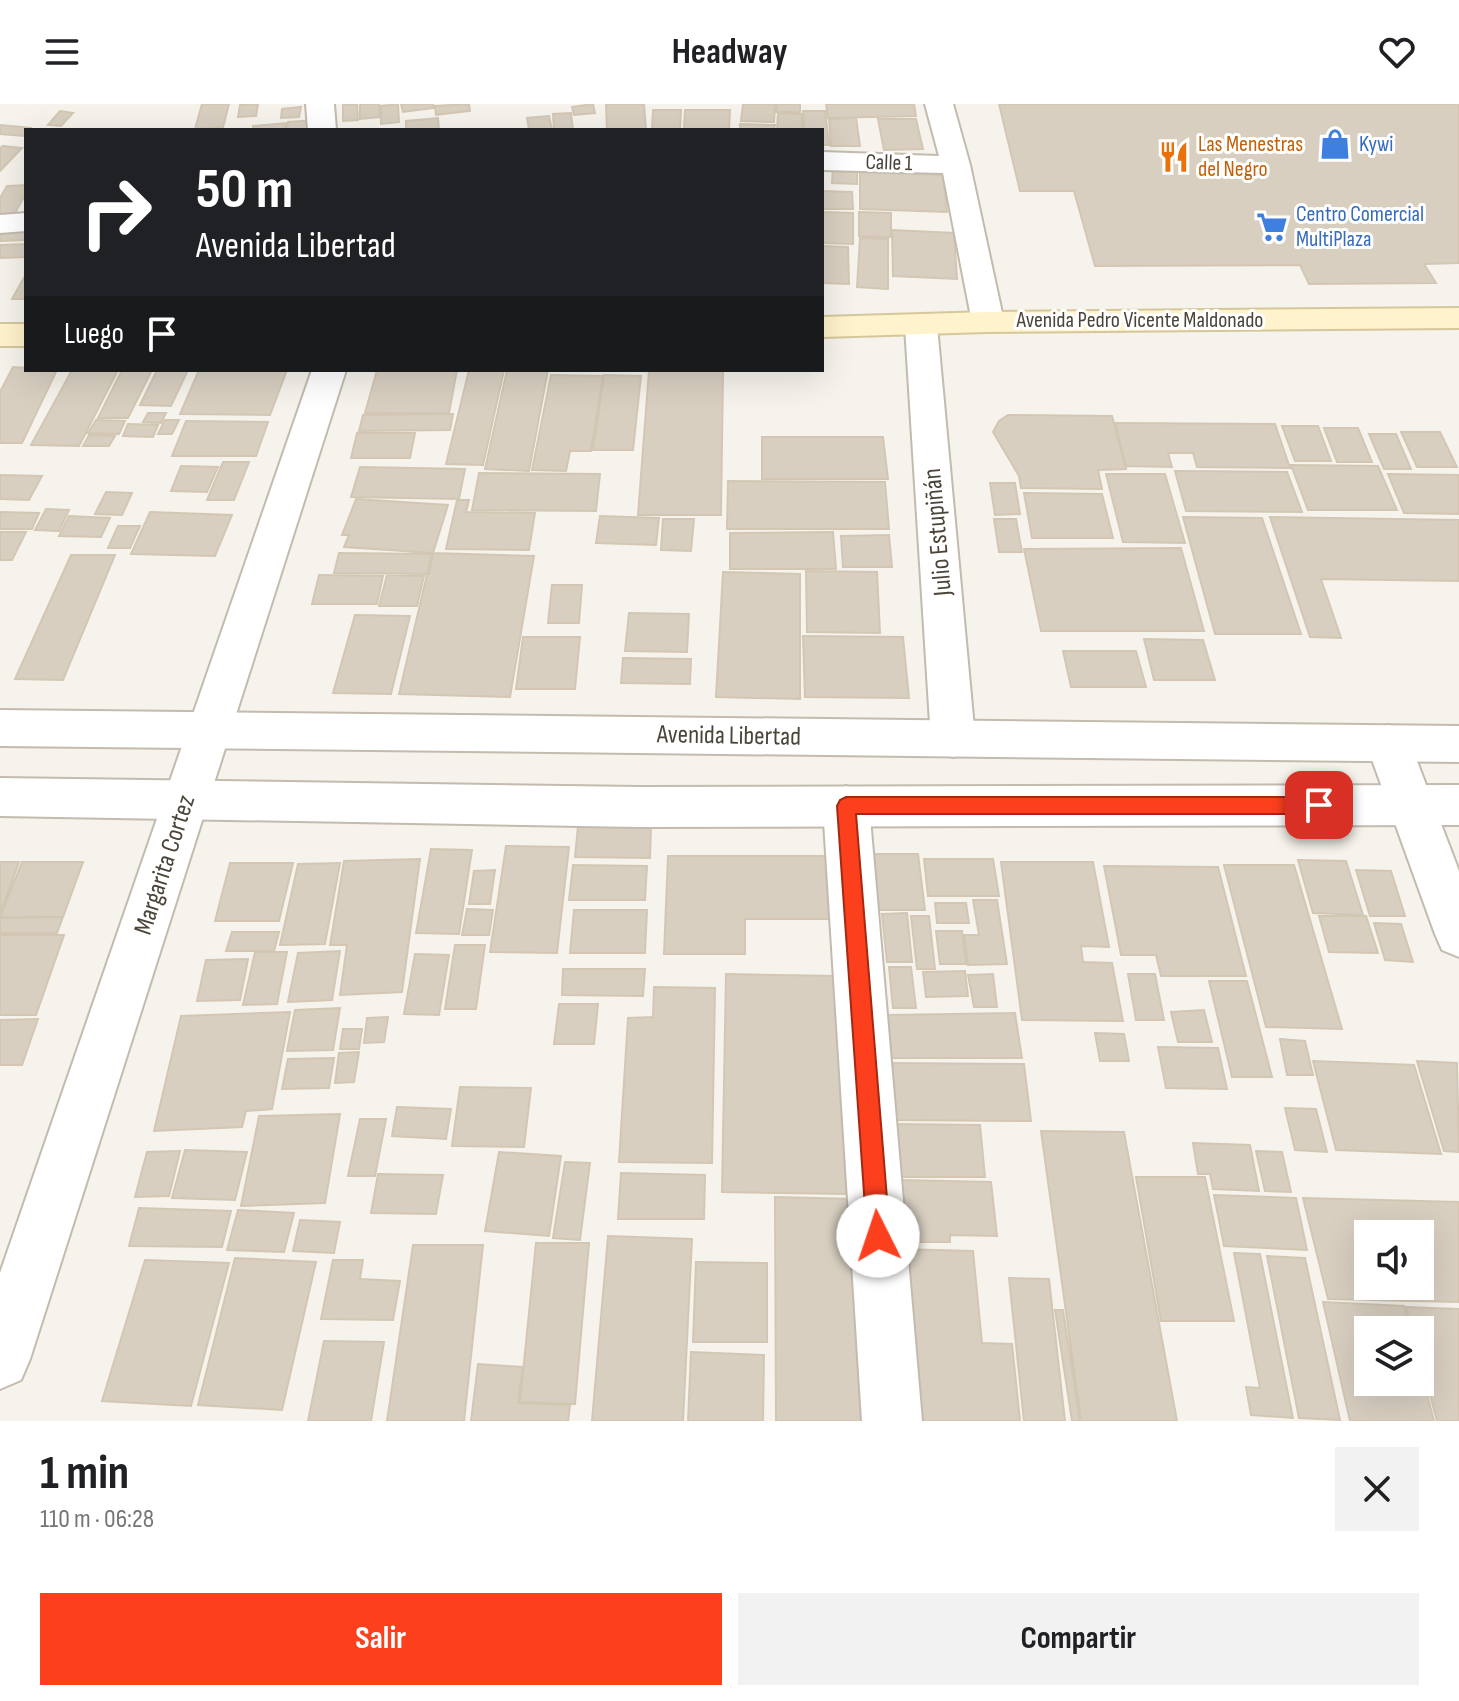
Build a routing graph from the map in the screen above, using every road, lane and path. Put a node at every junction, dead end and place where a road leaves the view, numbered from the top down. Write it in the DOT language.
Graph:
graph roads {
  1 [pos="320,104"];
  2 [pos="939,104"];
  3 [pos="322,128"];
  4 [pos="824,161"];
  5 [pos="956,165"];
  6 [pos="24,222"];
  7 [pos="0,224"];
  8 [pos="1459,318"];
  9 [pos="988,322"];
  10 [pos="921,326"];
  11 [pos="824,327"];
  12 [pos="0,335"];
  13 [pos="24,335"];
  14 [pos="328,372"];
  15 [pos="0,728"];
  16 [pos="209,730"];
  17 [pos="953,739"];
  18 [pos="1388,743"];
  19 [pos="1459,744"];
  20 [pos="0,797"];
  21 [pos="187,799"];
  22 [pos="1413,805"];
  23 [pos="1459,805"];
  24 [pos="846,806"];
  25 [pos="1459,934"];
  26 [pos="0,1359"];
  27 [pos="892,1421"];
  1 -- 3 [label="street"];
  2 -- 5 [label="street"];
  4 -- 5 [label="street, Calle 1"];
  5 -- 9 [label="street"];
  6 -- 7 [label="street"];
  8 -- 9 [label="main road, Avenida Pedro Vicente Maldonado"];
  9 -- 10 [label="main road, Avenida Pedro Vicente Maldonado"];
  10 -- 11 [label="main road, Avenida Pedro Vicente Maldonado"];
  10 -- 17 [label="street, Julio Estupiñán"];
  12 -- 13 [label="main road"];
  14 -- 16 [label="street, Margarita Cortez"];
  15 -- 16 [label="street, Avenida Libertad"];
  16 -- 17 [label="street, Avenida Libertad"];
  16 -- 21 [label="street, Margarita Cortez"];
  17 -- 18 [label="street, Avenida Libertad"];
  18 -- 19 [label="street, Avenida Libertad"];
  18 -- 22 [label="street"];
  20 -- 21 [label="street"];
  21 -- 24 [label="street"];
  21 -- 26 [label="street, Margarita Cortez"];
  22 -- 23 [label="street"];
  22 -- 24 [label="street"];
  22 -- 25 [label="street"];
  24 -- 27 [label="street"];
}
